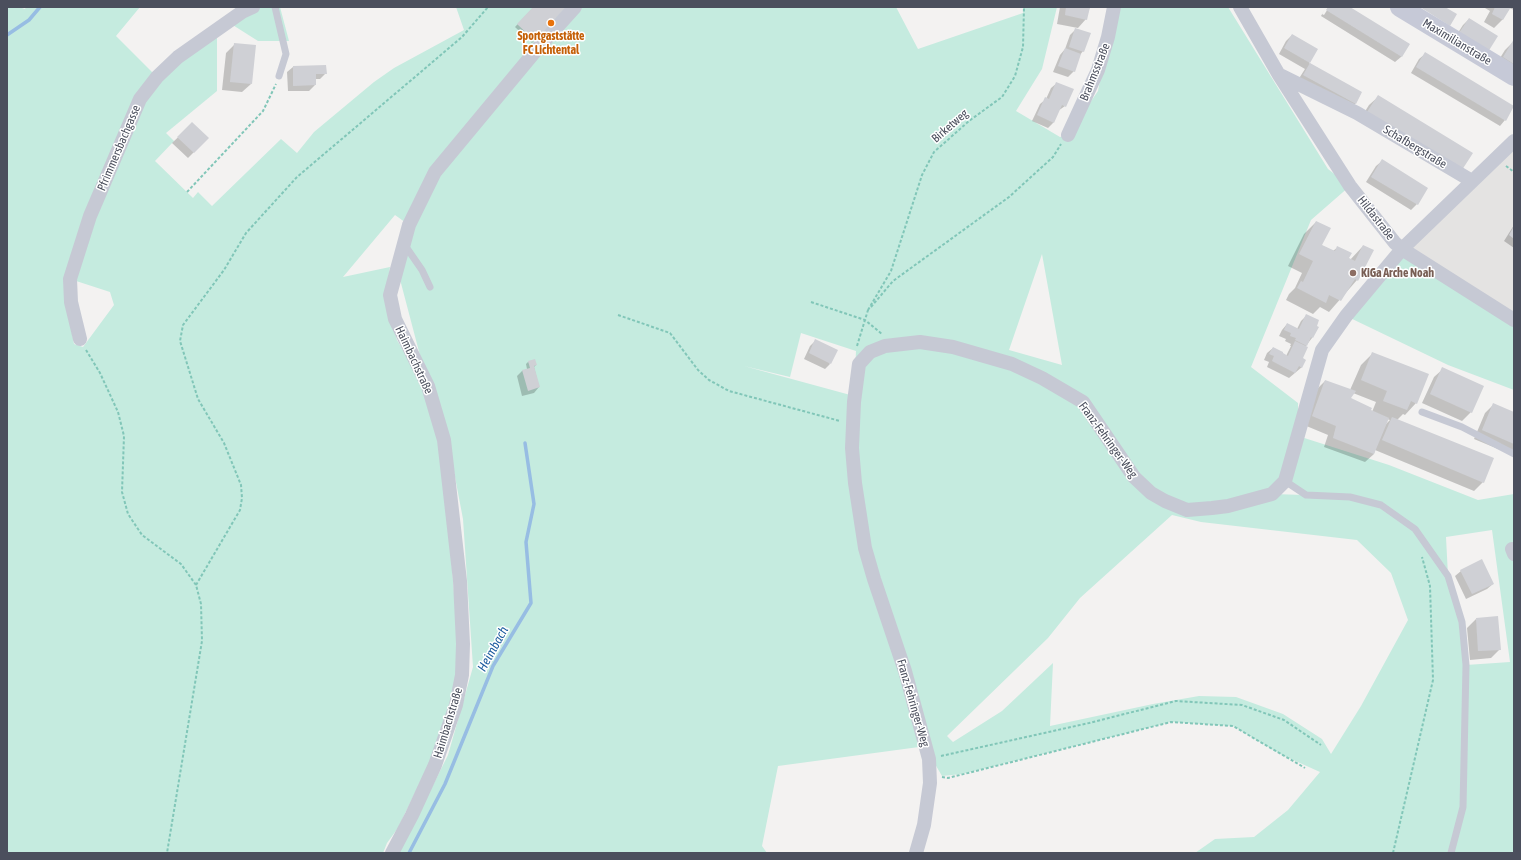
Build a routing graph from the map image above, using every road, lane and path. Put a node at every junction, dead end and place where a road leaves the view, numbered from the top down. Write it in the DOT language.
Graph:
graph roads {
  1 [pos="253,7"];
  2 [pos="275,7"];
  3 [pos="488,7"];
  4 [pos="575,7"];
  5 [pos="1024,7"];
  6 [pos="1114,7"];
  7 [pos="1240,7"];
  8 [pos="1400,7"];
  9 [pos="1279,75"];
  10 [pos="279,76"];
  11 [pos="1514,76"];
  12 [pos="1068,135"];
  13 [pos="1514,141"];
  14 [pos="1472,181"];
  15 [pos="187,192"];
  16 [pos="404,244"];
  17 [pos="1402,249"];
  18 [pos="430,288"];
  19 [pos="811,302"];
  20 [pos="868,310"];
  21 [pos="618,315"];
  22 [pos="865,320"];
  23 [pos="1514,320"];
  24 [pos="80,339"];
  25 [pos="896,345"];
  26 [pos="859,364"];
  27 [pos="1422,412"];
  28 [pos="853,424"];
  29 [pos="1514,454"];
  30 [pos="1285,481"];
  31 [pos="1415,529"];
  32 [pos="196,585"];
  33 [pos="1321,745"];
  34 [pos="929,759"];
  35 [pos="1305,768"];
  36 [pos="167,853"];
  37 [pos="392,853"];
  38 [pos="916,853"];
  39 [pos="1393,853"];
  40 [pos="1451,853"];
  1 -- 24 [label="street, Pfrimmersbachgasse"];
  2 -- 10 [label="lane"];
  3 -- 32 [label="path"];
  4 -- 16 [label="street, Haimbachstraße"];
  5 -- 20 [label="path, Birketweg"];
  6 -- 12 [label="street, Brahmsstraße"];
  7 -- 9 [label="street, Hildastraße"];
  8 -- 11 [label="main road, Maximilianstraße"];
  9 -- 14 [label="street, Schafbergstraße"];
  9 -- 17 [label="street, Hildastraße"];
  10 -- 15 [label="path"];
  12 -- 20 [label="path"];
  13 -- 14 [label="street"];
  14 -- 17 [label="street"];
  16 -- 18 [label="lane"];
  16 -- 37 [label="street, Haimbachstraße"];
  17 -- 23 [label="street, Hildastraße"];
  17 -- 30 [label="street"];
  19 -- 22 [label="path"];
  20 -- 22 [label="path"];
  21 -- 28 [label="path"];
  22 -- 25 [label="path"];
  22 -- 26 [label="path"];
  24 -- 32 [label="path"];
  25 -- 26 [label="street, Franz-Fehringer-Weg"];
  25 -- 30 [label="street, Franz-Fehringer-Weg"];
  26 -- 28 [label="street, Franz-Fehringer-Weg"];
  27 -- 29 [label="lane"];
  28 -- 34 [label="street, Franz-Fehringer-Weg"];
  30 -- 31 [label="lane"];
  31 -- 39 [label="path"];
  31 -- 40 [label="lane"];
  32 -- 36 [label="path"];
  33 -- 34 [label="path"];
  34 -- 35 [label="path"];
  34 -- 38 [label="street, Franz-Fehringer-Weg"];
}
